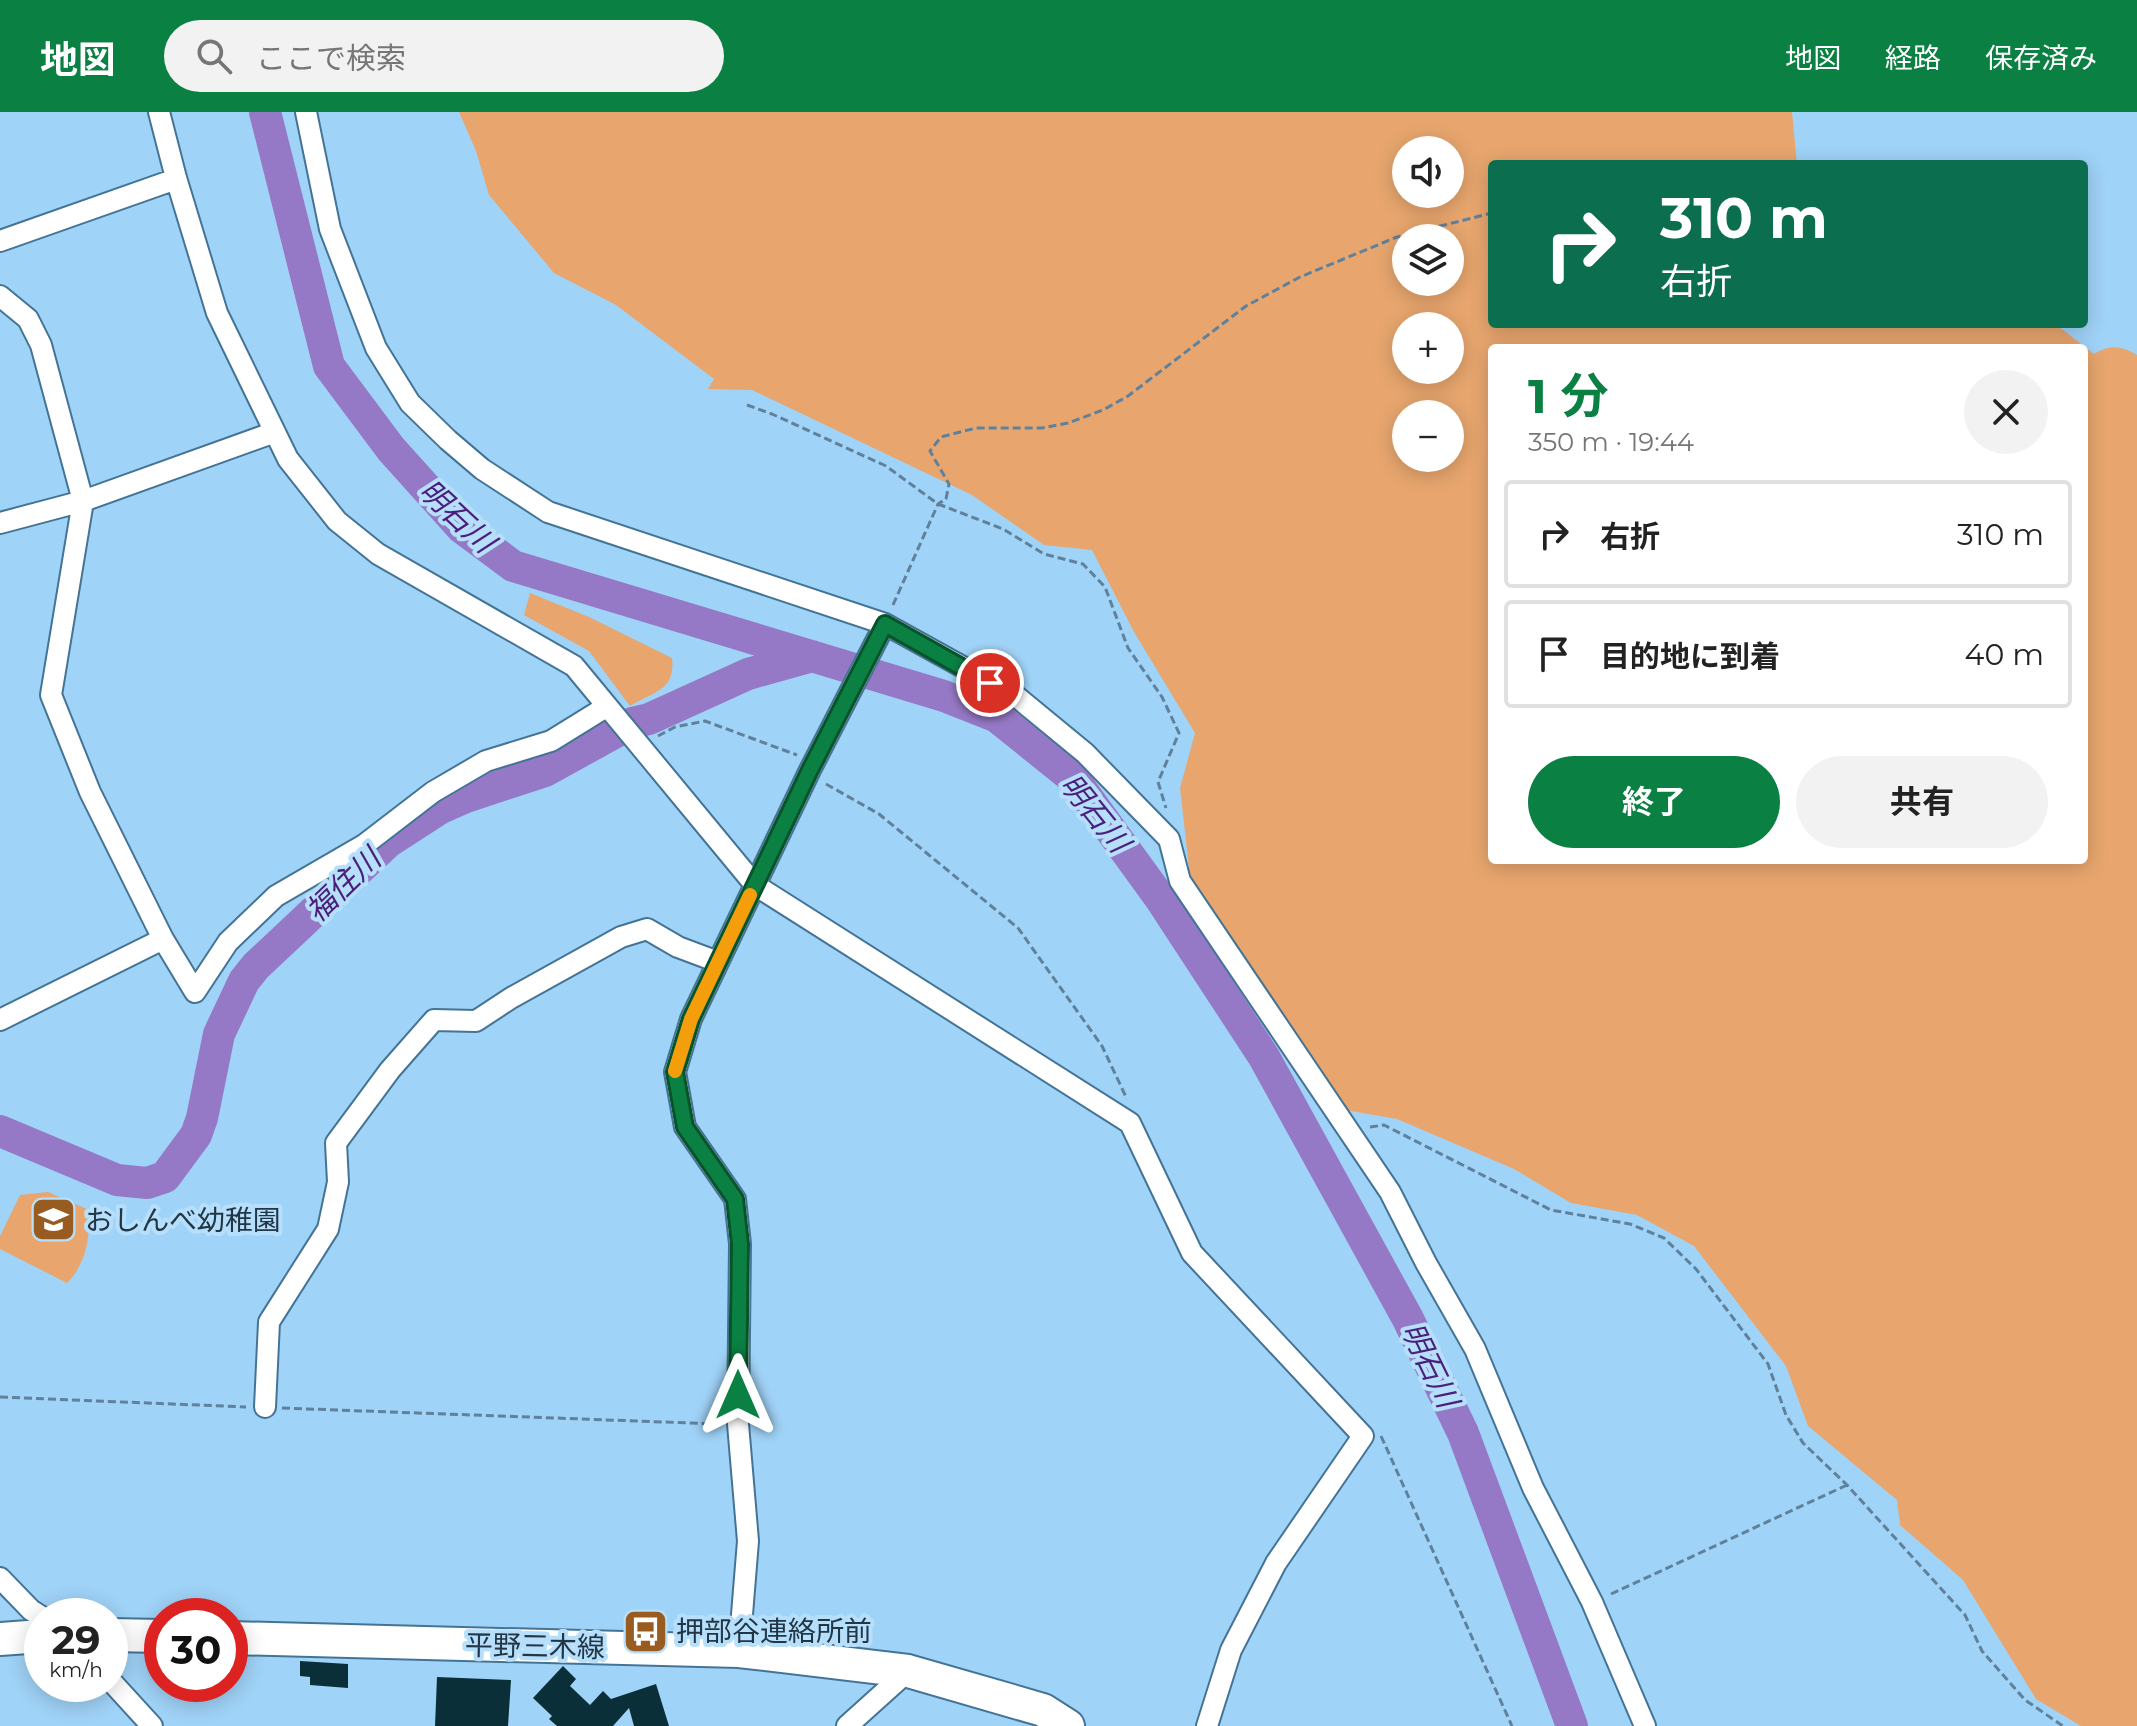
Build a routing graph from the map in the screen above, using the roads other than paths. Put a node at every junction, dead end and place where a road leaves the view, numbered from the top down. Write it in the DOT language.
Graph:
graph roads {
  1 [pos="159,112"];
  2 [pos="306,112"];
  3 [pos="176,179"];
  4 [pos="0,241"];
  5 [pos="0,296"];
  6 [pos="275,432"];
  7 [pos="83,501"];
  8 [pos="0,523"];
  9 [pos="885,624"];
  10 [pos="606,707"];
  11 [pos="755,885"];
  12 [pos="163,939"];
  13 [pos="718,962"];
  14 [pos="0,1020"];
  15 [pos="265,1407"];
  16 [pos="0,1578"];
  17 [pos="24,1603"];
  18 [pos="24,1637"];
  19 [pos="248,1638"];
  20 [pos="0,1639"];
  21 [pos="739,1651"];
  22 [pos="908,1671"];
  23 [pos="128,1700"];
  24 [pos="152,1726"];
  25 [pos="847,1726"];
  26 [pos="1068,1726"];
  27 [pos="1207,1726"];
  28 [pos="1645,1726"];
  1 -- 3 [label="street"];
  2 -- 9 [label="street"];
  3 -- 4 [label="street"];
  3 -- 6 [label="street"];
  5 -- 7 [label="street"];
  6 -- 7 [label="street"];
  6 -- 10 [label="street"];
  7 -- 8 [label="street"];
  7 -- 12 [label="street"];
  9 -- 11 [label="street"];
  9 -- 28 [label="street"];
  10 -- 11 [label="street"];
  10 -- 12 [label="street"];
  11 -- 13 [label="street"];
  11 -- 27 [label="street"];
  12 -- 14 [label="street"];
  13 -- 15 [label="street"];
  13 -- 21 [label="street"];
  16 -- 17 [label="street"];
  18 -- 20 [label="main road"];
  19 -- 21 [label="main road, 平野三木線"];
  21 -- 22 [label="main road, 平野三木線"];
  22 -- 25 [label="street"];
  22 -- 26 [label="main road, 平野三木線"];
  23 -- 24 [label="street"];
}
